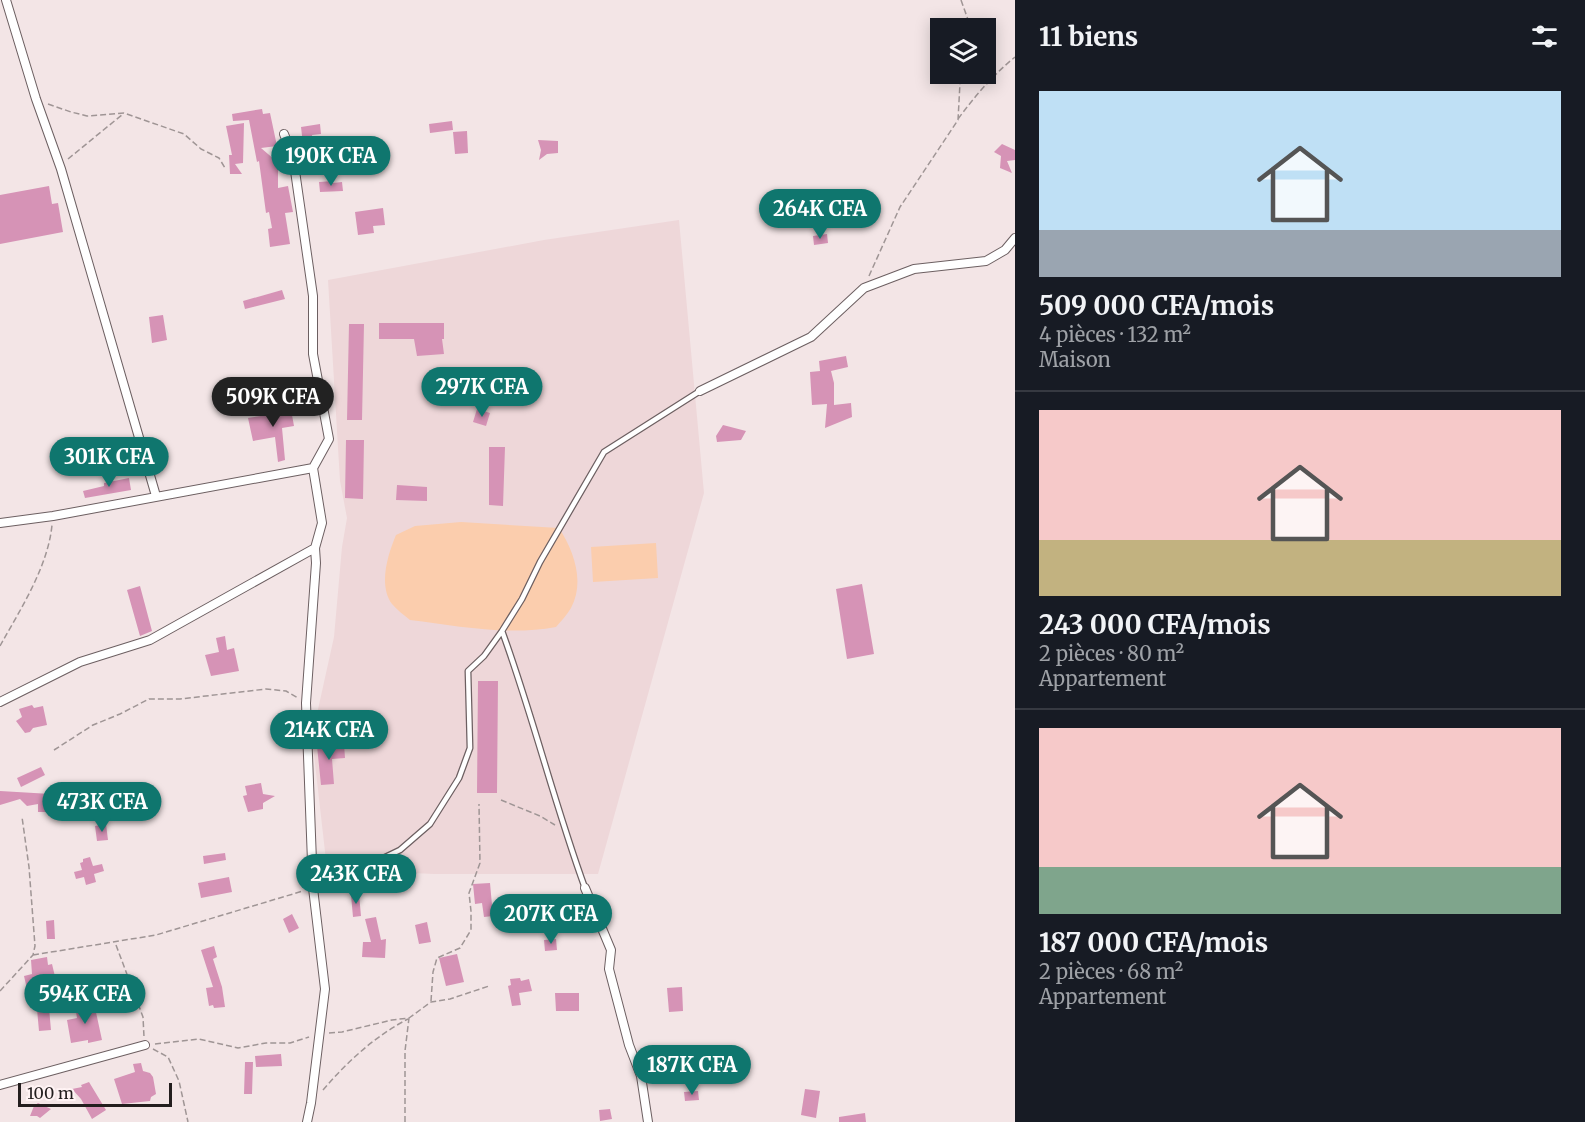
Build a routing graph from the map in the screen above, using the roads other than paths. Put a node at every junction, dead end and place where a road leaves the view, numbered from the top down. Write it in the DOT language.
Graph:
graph roads {
  1 [pos="6,0"];
  2 [pos="284,134"];
  3 [pos="1015,238"];
  4 [pos="700,391"];
  5 [pos="313,468"];
  6 [pos="156,496"];
  7 [pos="0,523"];
  8 [pos="315,548"];
  9 [pos="502,631"];
  10 [pos="0,702"];
  11 [pos="312,888"];
  12 [pos="585,888"];
  13 [pos="145,1045"];
  14 [pos="0,1085"];
  15 [pos="307,1122"];
  16 [pos="648,1122"];
  1 -- 6 [label="street"];
  2 -- 5 [label="street"];
  3 -- 4 [label="street"];
  4 -- 9 [label="lane"];
  5 -- 6 [label="street"];
  5 -- 8 [label="street"];
  6 -- 7 [label="street"];
  8 -- 10 [label="street"];
  8 -- 11 [label="street"];
  9 -- 11 [label="lane"];
  9 -- 12 [label="lane"];
  11 -- 15 [label="street"];
  12 -- 16 [label="street"];
  13 -- 14 [label="street"];
}
